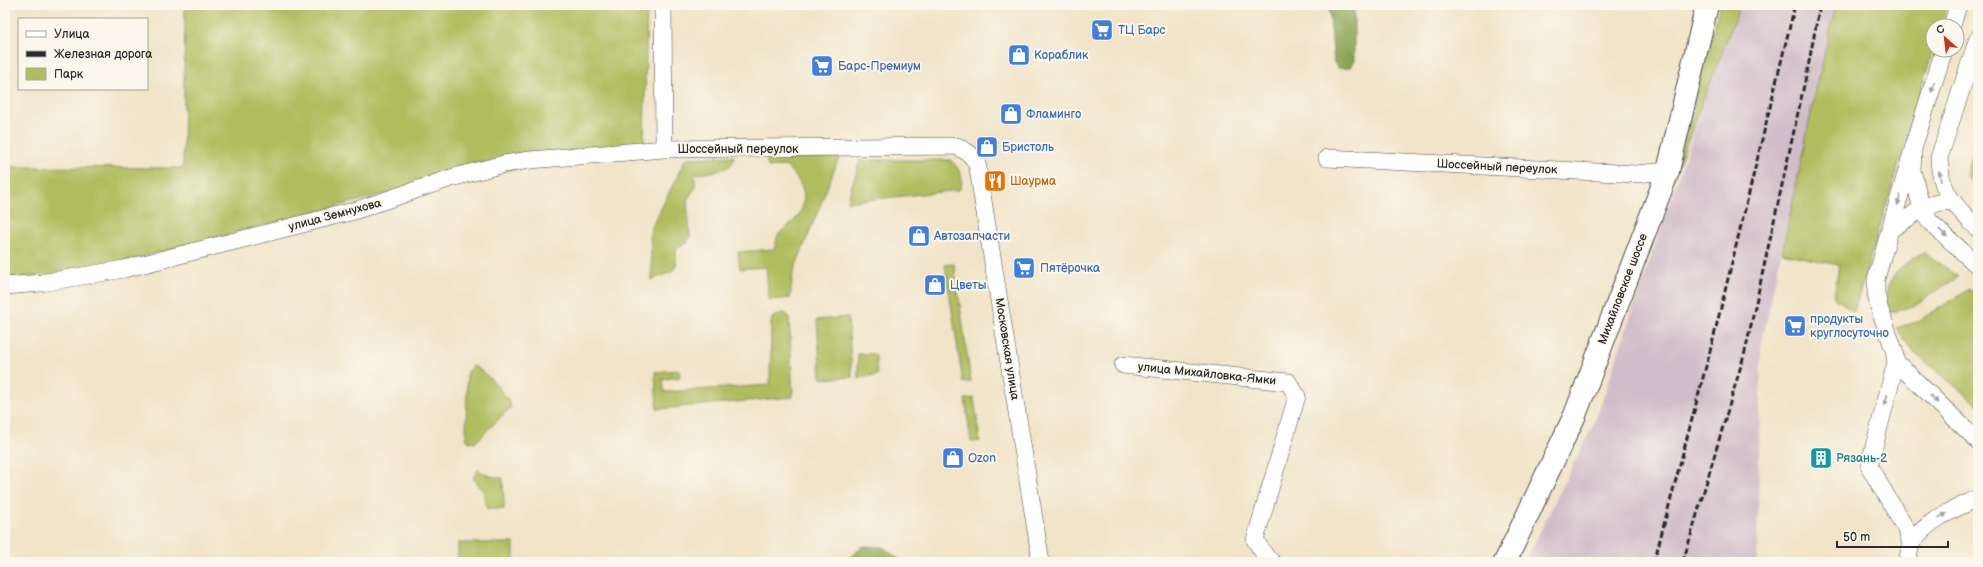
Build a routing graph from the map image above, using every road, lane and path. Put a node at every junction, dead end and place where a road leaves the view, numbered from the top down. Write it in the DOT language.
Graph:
graph roads {
  1 [pos="663,5"];
  2 [pos="1707,5"];
  3 [pos="1958,5"];
  4 [pos="1954,18"];
  5 [pos="1978,38"];
  6 [pos="1941,58"];
  7 [pos="957,146"];
  8 [pos="664,149"];
  9 [pos="1913,149"];
  10 [pos="1327,158"];
  11 [pos="1668,171"];
  12 [pos="1952,202"];
  13 [pos="1923,209"];
  14 [pos="1978,229"];
  15 [pos="1890,230"];
  16 [pos="1978,266"];
  17 [pos="5,286"];
  18 [pos="1896,362"];
  19 [pos="1123,365"];
  20 [pos="1978,441"];
  21 [pos="1978,498"];
  22 [pos="1911,544"];
  23 [pos="1041,562"];
  24 [pos="1272,562"];
  25 [pos="1505,562"];
  26 [pos="1907,562"];
  1 -- 8 [label="street, Шоссейный переулок"];
  2 -- 11 [label="main road, Михайловское шоссе"];
  3 -- 4 [label="street"];
  12 -- 5 [label="street, one-way"];
  6 -- 9 [label="street, one-way"];
  7 -- 8 [label="street, Шоссейный переулок"];
  7 -- 23 [label="street, Московская улица"];
  8 -- 17 [label="street, улица Земнухова"];
  9 -- 13 [label="street"];
  9 -- 15 [label="street, one-way"];
  10 -- 11 [label="street, Шоссейный переулок"];
  11 -- 25 [label="main road, Михайловское шоссе"];
  12 -- 13 [label="street"];
  12 -- 14 [label="street"];
  13 -- 15 [label="street"];
  13 -- 16 [label="street, one-way"];
  15 -- 18 [label="street"];
  18 -- 20 [label="street, one-way"];
  18 -- 22 [label="street, one-way"];
  19 -- 24 [label="street, улица Михайловка-Ямки"];
  22 -- 21 [label="street, one-way"];
  22 -- 26 [label="street"];
}
